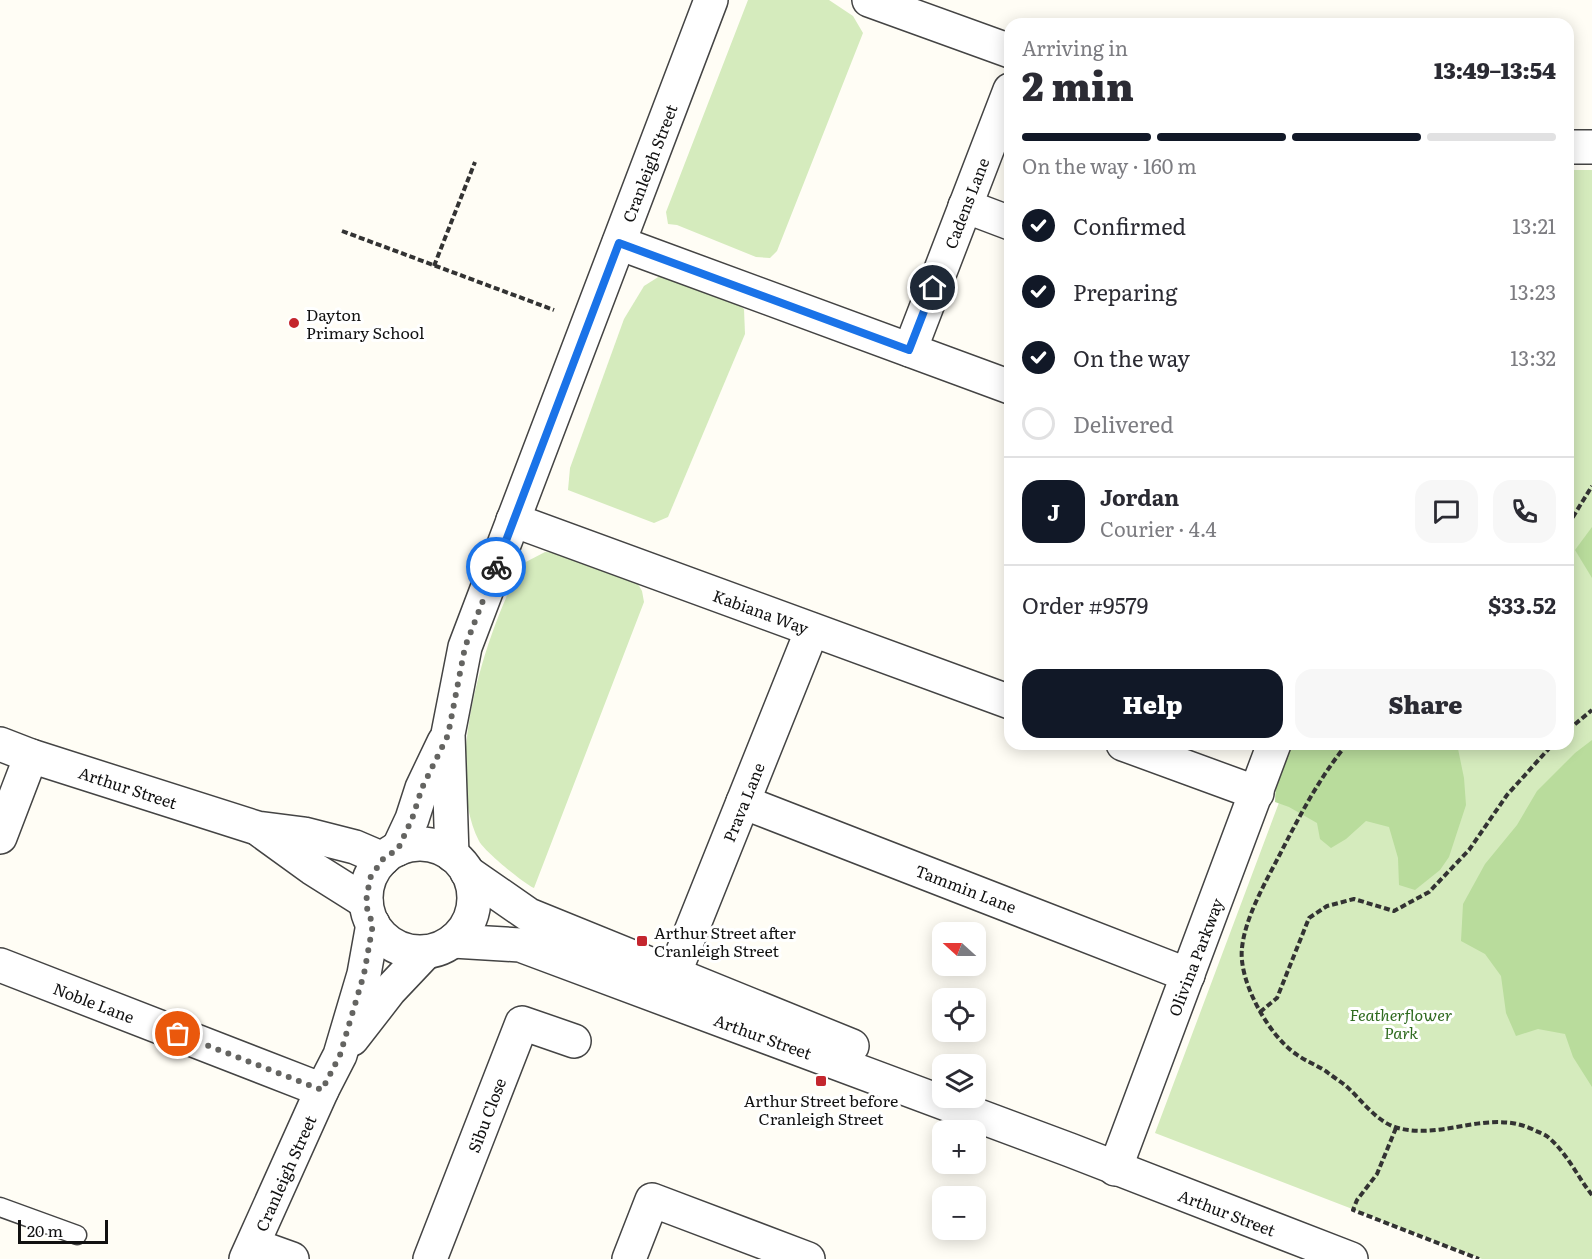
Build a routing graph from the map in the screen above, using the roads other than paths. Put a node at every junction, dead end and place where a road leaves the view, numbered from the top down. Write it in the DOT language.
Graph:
graph roads {
  1 [pos="711,0"];
  2 [pos="882,2"];
  3 [pos="1004,49"];
  4 [pos="1004,105"];
  5 [pos="1574,147"];
  6 [pos="1592,147"];
  7 [pos="965,206"];
  8 [pos="1004,221"];
  9 [pos="619,243"];
  10 [pos="909,350"];
  11 [pos="1004,385"];
  12 [pos="513,520"];
  13 [pos="812,630"];
  14 [pos="1004,700"];
  15 [pos="448,735"];
  16 [pos="0,744"];
  17 [pos="1139,750"];
  18 [pos="1272,750"];
  19 [pos="31,756"];
  20 [pos="1257,793"];
  21 [pos="743,802"];
  22 [pos="257,828"];
  23 [pos="0,837"];
  24 [pos="391,854"];
  25 [pos="459,864"];
  26 [pos="369,913"];
  27 [pos="440,946"];
  28 [pos="0,965"];
  29 [pos="674,974"];
  30 [pos="1188,975"];
  31 [pos="573,1041"];
  32 [pos="340,1055"];
  33 [pos="932,1078"];
  34 [pos="322,1090"];
  35 [pos="986,1101"];
  36 [pos="1070,1150"];
  37 [pos="1116,1169"];
  38 [pos="0,1207"];
  39 [pos="77,1235"];
  40 [pos="250,1252"];
  41 [pos="292,1259"];
  42 [pos="430,1259"];
  43 [pos="629,1259"];
  44 [pos="808,1259"];
  45 [pos="1351,1259"];
  1 -- 9 [label="street, Cranleigh Street"];
  2 -- 3 [label="street"];
  4 -- 7 [label="street, Cadens Lane"];
  5 -- 6 [label="street"];
  7 -- 8 [label="street"];
  7 -- 10 [label="street, Cadens Lane"];
  9 -- 10 [label="street"];
  9 -- 12 [label="street, Cranleigh Street"];
  10 -- 11 [label="street"];
  12 -- 13 [label="street, Kabiana Way"];
  12 -- 15 [label="street, Cranleigh Street"];
  13 -- 14 [label="street, Kabiana Way"];
  13 -- 21 [label="street, Prava Lane"];
  15 -- 24 [label="street, Cranleigh Street"];
  15 -- 25 [label="street, Cranleigh Street"];
  16 -- 19 [label="street, Arthur Street"];
  17 -- 20 [label="street"];
  18 -- 20 [label="street, Olivina Parkway"];
  19 -- 22 [label="street, Arthur Street"];
  19 -- 23 [label="street"];
  20 -- 30 [label="street, Olivina Parkway"];
  21 -- 29 [label="street, Prava Lane"];
  21 -- 30 [label="street, Tammin Lane"];
  22 -- 24 [label="street, Arthur Street"];
  22 -- 26 [label="street, Arthur Street"];
  24 -- 25 [label="street"];
  24 -- 26 [label="street"];
  25 -- 27 [label="street"];
  25 -- 29 [label="street, Arthur Street"];
  26 -- 27 [label="street"];
  26 -- 32 [label="street, Cranleigh Street"];
  27 -- 32 [label="street, Cranleigh Street"];
  27 -- 36 [label="street, Arthur Street"];
  28 -- 34 [label="street, Noble Lane"];
  29 -- 33 [label="street, Arthur Street"];
  30 -- 37 [label="street, Olivina Parkway"];
  31 -- 42 [label="street, Sibu Close"];
  32 -- 34 [label="street, Cranleigh Street"];
  34 -- 40 [label="street, Cranleigh Street"];
  35 -- 36 [label="street, Arthur Street"];
  36 -- 37 [label="street, Arthur Street"];
  37 -- 45 [label="street, Arthur Street"];
  38 -- 39 [label="lane"];
  40 -- 41 [label="street"];
  43 -- 44 [label="street"];
}
